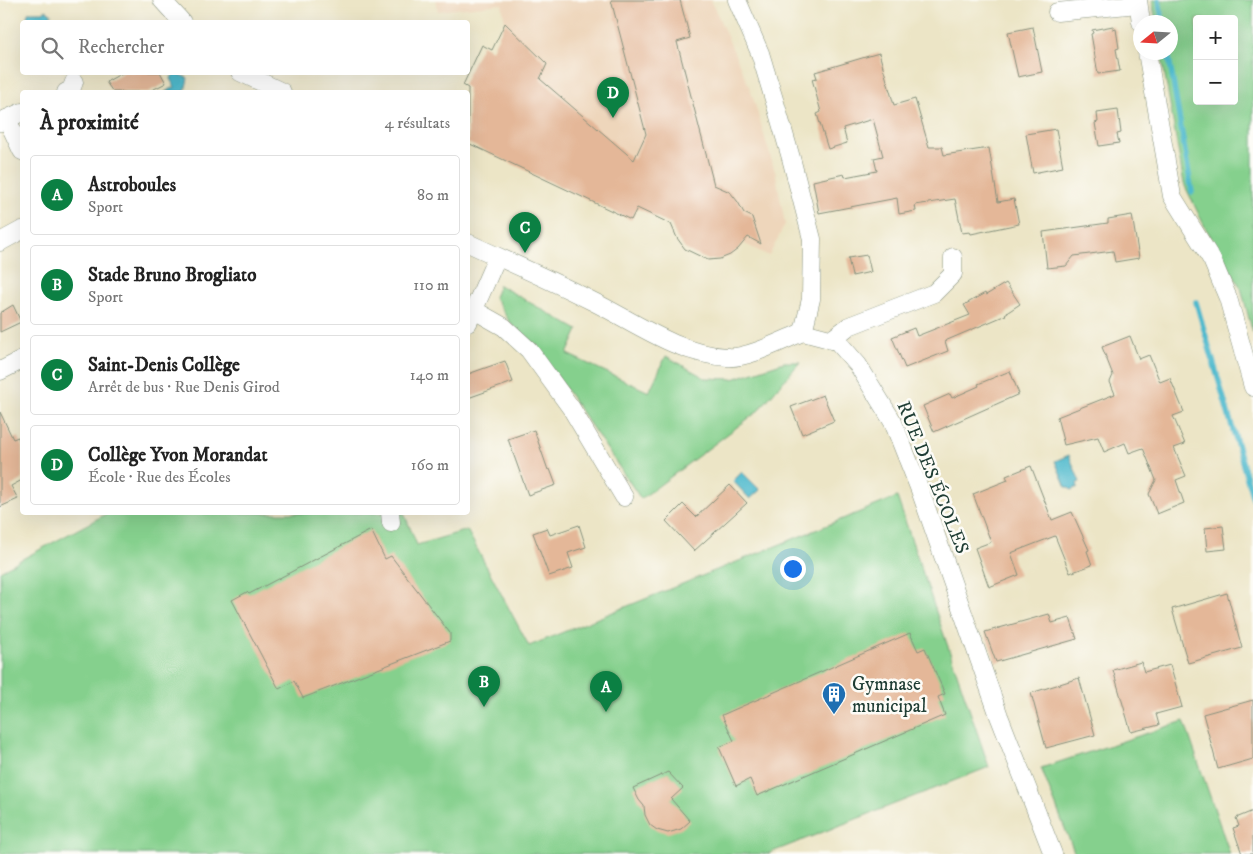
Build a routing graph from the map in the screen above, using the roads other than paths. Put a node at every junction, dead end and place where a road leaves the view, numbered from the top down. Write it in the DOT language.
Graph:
graph roads {
  1 [pos="162,0"];
  2 [pos="738,0"];
  3 [pos="1138,2"];
  4 [pos="1057,12"];
  5 [pos="1141,15"];
  6 [pos="180,20"];
  7 [pos="1148,60"];
  8 [pos="245,75"];
  9 [pos="271,90"];
  10 [pos="10,118"];
  11 [pos="20,146"];
  12 [pos="20,231"];
  13 [pos="0,242"];
  14 [pos="470,244"];
  15 [pos="497,257"];
  16 [pos="953,257"];
  17 [pos="471,316"];
  18 [pos="802,332"];
  19 [pos="831,340"];
  20 [pos="20,361"];
  21 [pos="0,371"];
  22 [pos="1253,387"];
  23 [pos="624,497"];
  24 [pos="1053,854"];
  1 -- 6 [label="street"];
  2 -- 18 [label="street"];
  3 -- 4 [label="street"];
  3 -- 5 [label="street"];
  7 -- 22 [label="street"];
  8 -- 9 [label="street"];
  10 -- 11 [label="street"];
  12 -- 13 [label="street"];
  14 -- 15 [label="street"];
  15 -- 17 [label="street"];
  15 -- 18 [label="street"];
  16 -- 19 [label="street"];
  17 -- 23 [label="street"];
  18 -- 19 [label="street, RUE DES ÉCOLES"];
  19 -- 24 [label="street, RUE DES ÉCOLES"];
  20 -- 21 [label="street"];
}
